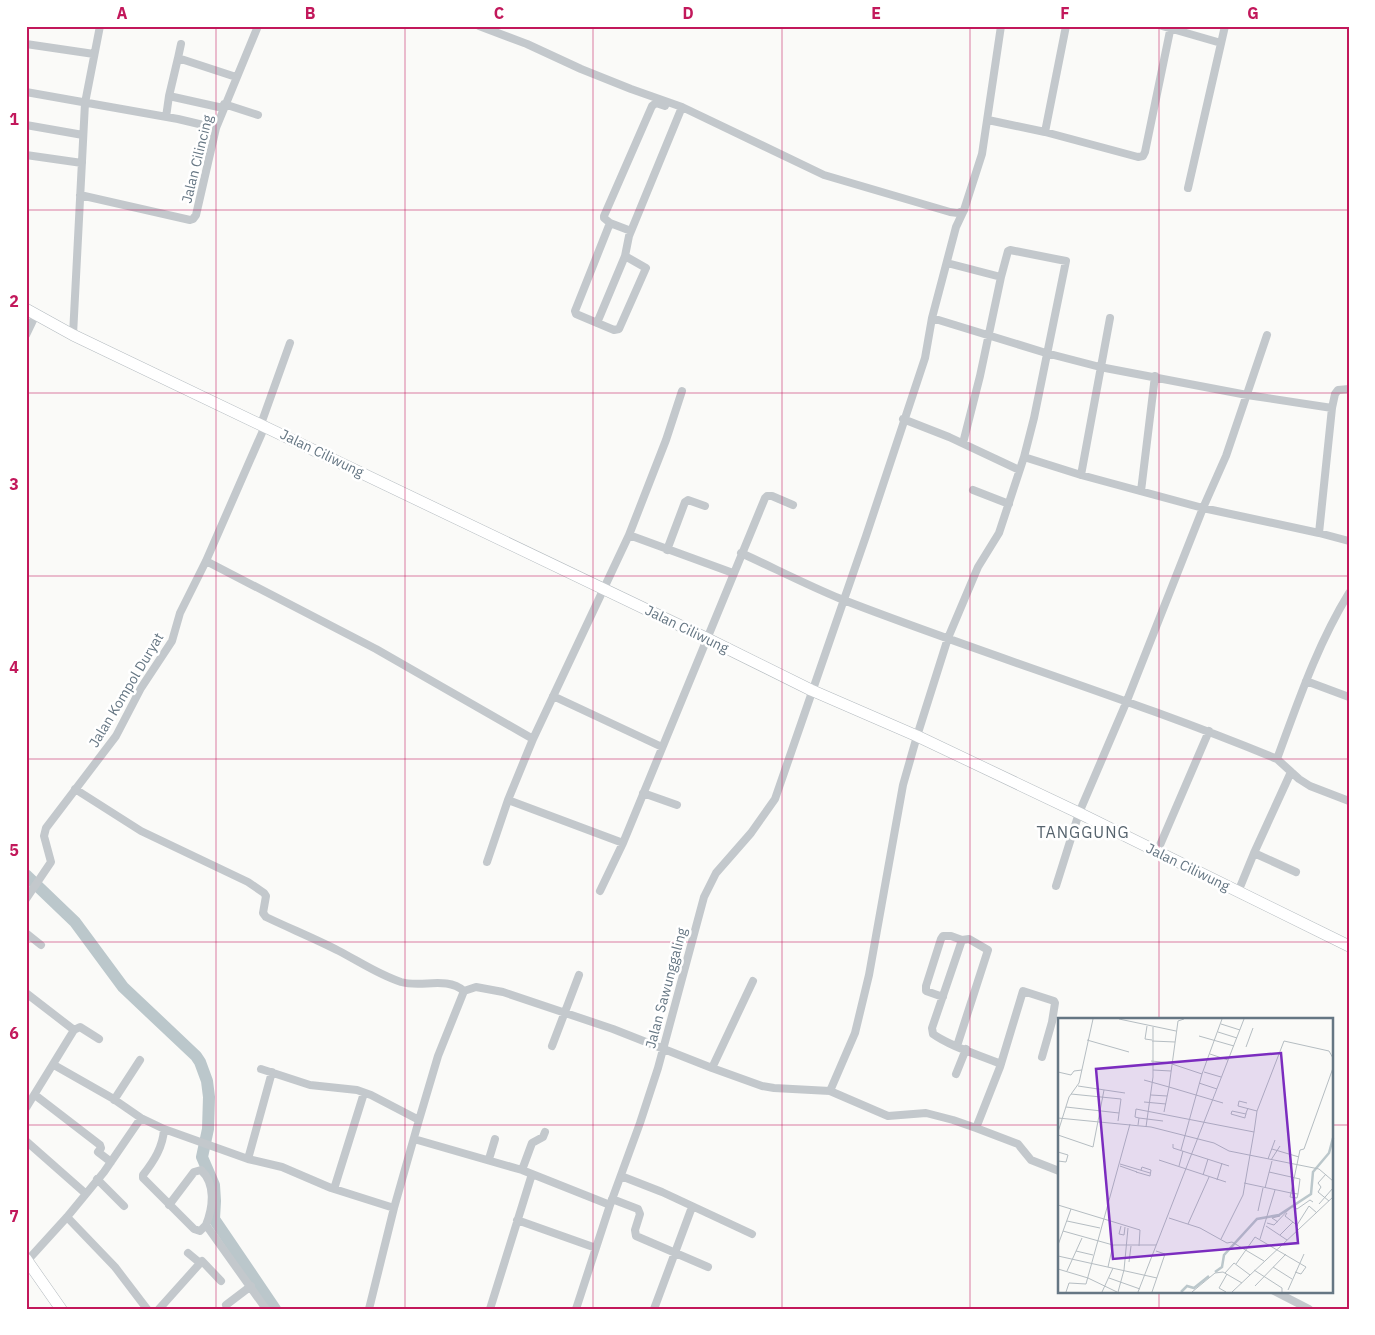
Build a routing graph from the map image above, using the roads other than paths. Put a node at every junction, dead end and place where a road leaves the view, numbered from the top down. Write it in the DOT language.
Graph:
graph roads {
  1 [pos="100,26"];
  2 [pos="258,26"];
  3 [pos="479,26"];
  4 [pos="1001,26"];
  5 [pos="1066,26"];
  6 [pos="1162,26"];
  7 [pos="1225,26"];
  8 [pos="1171,28"];
  9 [pos="1221,43"];
  10 [pos="26,44"];
  11 [pos="181,44"];
  12 [pos="94,54"];
  13 [pos="178,58"];
  14 [pos="236,77"];
  15 [pos="26,92"];
  16 [pos="169,96"];
  17 [pos="85,103"];
  18 [pos="224,106"];
  19 [pos="681,109"];
  20 [pos="258,115"];
  21 [pos="166,117"];
  22 [pos="988,120"];
  23 [pos="26,125"];
  24 [pos="216,128"];
  25 [pos="1045,132"];
  26 [pos="83,135"];
  27 [pos="26,156"];
  28 [pos="82,163"];
  29 [pos="1188,188"];
  30 [pos="80,195"];
  31 [pos="964,210"];
  32 [pos="950,212"];
  33 [pos="609,225"];
  34 [pos="956,227"];
  35 [pos="630,234"];
  36 [pos="625,256"];
  37 [pos="947,263"];
  38 [pos="1001,278"];
  39 [pos="31,312"];
  40 [pos="932,318"];
  41 [pos="1110,318"];
  42 [pos="597,323"];
  43 [pos="73,334"];
  44 [pos="26,335"];
  45 [pos="1267,335"];
  46 [pos="989,336"];
  47 [pos="290,343"];
  48 [pos="1046,353"];
  49 [pos="1100,366"];
  50 [pos="1155,376"];
  51 [pos="1349,389"];
  52 [pos="682,391"];
  53 [pos="1247,395"];
  54 [pos="1332,408"];
  55 [pos="903,419"];
  56 [pos="263,425"];
  57 [pos="962,443"];
  58 [pos="1024,457"];
  59 [pos="1019,470"];
  60 [pos="1081,475"];
  61 [pos="973,490"];
  62 [pos="1141,491"];
  63 [pos="1009,504"];
  64 [pos="792,505"];
  65 [pos="705,506"];
  66 [pos="1203,508"];
  67 [pos="1319,533"];
  68 [pos="629,535"];
  69 [pos="1349,541"];
  70 [pos="667,550"];
  71 [pos="741,554"];
  72 [pos="206,561"];
  73 [pos="733,573"];
  74 [pos="604,589"];
  75 [pos="1349,593"];
  76 [pos="843,600"];
  77 [pos="706,638"];
  78 [pos="948,638"];
  79 [pos="1306,681"];
  80 [pos="811,690"];
  81 [pos="553,696"];
  82 [pos="1349,697"];
  83 [pos="1126,702"];
  84 [pos="1209,731"];
  85 [pos="918,736"];
  86 [pos="533,739"];
  87 [pos="662,746"];
  88 [pos="1277,759"];
  89 [pos="1291,772"];
  90 [pos="76,789"];
  91 [pos="643,793"];
  92 [pos="508,800"];
  93 [pos="1349,801"];
  94 [pos="677,806"];
  95 [pos="1079,814"];
  96 [pos="623,843"];
  97 [pos="1157,852"];
  98 [pos="1254,853"];
  99 [pos="487,862"];
  100 [pos="1296,872"];
  101 [pos="1056,886"];
  102 [pos="600,890"];
  103 [pos="1238,892"];
  104 [pos="28,897"];
  105 [pos="26,933"];
  106 [pos="962,940"];
  107 [pos="41,945"];
  108 [pos="1349,946"];
  109 [pos="579,976"];
  110 [pos="753,981"];
  111 [pos="464,990"];
  112 [pos="26,993"];
  113 [pos="943,997"];
  114 [pos="564,1012"];
  115 [pos="74,1030"];
  116 [pos="99,1039"];
  117 [pos="552,1046"];
  118 [pos="957,1046"];
  119 [pos="663,1048"];
  120 [pos="966,1049"];
  121 [pos="1042,1057"];
  122 [pos="140,1060"];
  123 [pos="1000,1064"];
  124 [pos="54,1065"];
  125 [pos="712,1068"];
  126 [pos="260,1069"];
  127 [pos="272,1072"];
  128 [pos="956,1074"];
  129 [pos="830,1091"];
  130 [pos="364,1093"];
  131 [pos="34,1095"];
  132 [pos="114,1100"];
  133 [pos="26,1108"];
  134 [pos="141,1118"];
  135 [pos="419,1120"];
  136 [pos="976,1128"];
  137 [pos="164,1129"];
  138 [pos="545,1132"];
  139 [pos="414,1139"];
  140 [pos="495,1139"];
  141 [pos="26,1141"];
  142 [pos="248,1159"];
  143 [pos="489,1159"];
  144 [pos="111,1162"];
  145 [pos="522,1170"];
  146 [pos="1058,1171"];
  147 [pos="532,1174"];
  148 [pos="621,1176"];
  149 [pos="97,1179"];
  150 [pos="334,1189"];
  151 [pos="86,1193"];
  152 [pos="611,1202"];
  153 [pos="168,1205"];
  154 [pos="124,1206"];
  155 [pos="692,1207"];
  156 [pos="394,1208"];
  157 [pos="67,1217"];
  158 [pos="517,1220"];
  159 [pos="206,1225"];
  160 [pos="752,1234"];
  161 [pos="596,1248"];
  162 [pos="675,1252"];
  163 [pos="188,1253"];
  164 [pos="200,1263"];
  165 [pos="28,1264"];
  166 [pos="708,1267"];
  167 [pos="221,1281"];
  168 [pos="251,1286"];
  169 [pos="1276,1292"];
  170 [pos="226,1305"];
  171 [pos="62,1309"];
  172 [pos="147,1309"];
  173 [pos="159,1309"];
  174 [pos="266,1309"];
  175 [pos="368,1309"];
  176 [pos="490,1309"];
  177 [pos="576,1309"];
  178 [pos="654,1309"];
  179 [pos="1309,1309"];
  1 -- 12 [label="street"];
  2 -- 14 [label="street, Jalan Cilincing"];
  3 -- 19 [label="street"];
  4 -- 22 [label="street, Jalan Sawunggaling"];
  5 -- 25 [label="street"];
  6 -- 8 [label="street"];
  7 -- 9 [label="street"];
  8 -- 9 [label="street"];
  8 -- 25 [label="street"];
  9 -- 29 [label="street"];
  10 -- 12 [label="street"];
  11 -- 13 [label="street"];
  12 -- 17 [label="street"];
  13 -- 14 [label="street"];
  13 -- 16 [label="street"];
  14 -- 18 [label="street, Jalan Cilincing"];
  15 -- 17 [label="street"];
  16 -- 18 [label="street"];
  16 -- 21 [label="street"];
  17 -- 21 [label="street"];
  17 -- 26 [label="street"];
  18 -- 20 [label="street"];
  18 -- 24 [label="street, Jalan Cilincing"];
  19 -- 32 [label="street"];
  19 -- 33 [label="street"];
  19 -- 35 [label="street"];
  21 -- 24 [label="street"];
  22 -- 25 [label="street"];
  22 -- 31 [label="street, Jalan Sawunggaling"];
  23 -- 26 [label="street"];
  24 -- 30 [label="street, Jalan Cilincing"];
  26 -- 28 [label="street"];
  27 -- 28 [label="street"];
  28 -- 30 [label="street"];
  30 -- 43 [label="street"];
  31 -- 32 [label="street"];
  31 -- 34 [label="street, Jalan Sawunggaling"];
  32 -- 34 [label="street"];
  33 -- 35 [label="street"];
  33 -- 42 [label="street"];
  34 -- 37 [label="street, Jalan Sawunggaling"];
  35 -- 36 [label="street"];
  36 -- 42 [label="street"];
  36 -- 42 [label="street"];
  37 -- 38 [label="street"];
  37 -- 40 [label="street, Jalan Sawunggaling"];
  38 -- 46 [label="street"];
  38 -- 48 [label="street"];
  39 -- 43 [label="main road, Jalan Ciliwung"];
  39 -- 44 [label="street"];
  40 -- 46 [label="street"];
  40 -- 55 [label="street, Jalan Sawunggaling"];
  41 -- 49 [label="street"];
  43 -- 56 [label="main road, Jalan Ciliwung"];
  45 -- 53 [label="street"];
  46 -- 48 [label="street"];
  46 -- 57 [label="street"];
  47 -- 56 [label="street, Jalan Kompol Duryat"];
  48 -- 49 [label="street"];
  48 -- 58 [label="street"];
  49 -- 50 [label="street"];
  49 -- 60 [label="street"];
  50 -- 53 [label="street"];
  50 -- 62 [label="street"];
  51 -- 54 [label="street"];
  52 -- 68 [label="street"];
  53 -- 54 [label="street"];
  53 -- 66 [label="street"];
  54 -- 67 [label="street"];
  55 -- 57 [label="street"];
  55 -- 76 [label="street, Jalan Sawunggaling"];
  56 -- 72 [label="street, Jalan Kompol Duryat"];
  56 -- 74 [label="main road, Jalan Ciliwung"];
  57 -- 59 [label="street"];
  58 -- 59 [label="street"];
  58 -- 60 [label="street"];
  59 -- 63 [label="street"];
  60 -- 62 [label="street"];
  61 -- 63 [label="street"];
  62 -- 66 [label="street"];
  63 -- 78 [label="street"];
  64 -- 71 [label="street"];
  65 -- 70 [label="street"];
  66 -- 67 [label="street"];
  66 -- 83 [label="street"];
  67 -- 69 [label="street"];
  68 -- 70 [label="street"];
  68 -- 74 [label="street"];
  70 -- 73 [label="street"];
  71 -- 73 [label="street"];
  71 -- 76 [label="street"];
  72 -- 86 [label="street"];
  72 -- 90 [label="street, Jalan Kompol Duryat"];
  73 -- 77 [label="street"];
  74 -- 77 [label="main road, Jalan Ciliwung"];
  74 -- 81 [label="street"];
  75 -- 79 [label="street"];
  76 -- 78 [label="street"];
  76 -- 80 [label="street, Jalan Sawunggaling"];
  77 -- 80 [label="main road, Jalan Ciliwung"];
  77 -- 87 [label="street"];
  78 -- 83 [label="street"];
  78 -- 85 [label="street"];
  79 -- 82 [label="street"];
  79 -- 88 [label="street"];
  80 -- 85 [label="main road, Jalan Ciliwung"];
  80 -- 119 [label="street, Jalan Sawunggaling"];
  81 -- 86 [label="street"];
  81 -- 87 [label="street"];
  83 -- 84 [label="street"];
  83 -- 95 [label="street"];
  84 -- 88 [label="street"];
  84 -- 97 [label="street"];
  85 -- 95 [label="main road, Jalan Ciliwung"];
  85 -- 129 [label="street"];
  86 -- 92 [label="street"];
  87 -- 91 [label="street"];
  88 -- 89 [label="street"];
  89 -- 93 [label="street"];
  89 -- 98 [label="street"];
  90 -- 104 [label="street, Jalan Kompol Duryat"];
  90 -- 111 [label="street"];
  91 -- 94 [label="street"];
  91 -- 96 [label="street"];
  92 -- 96 [label="street"];
  92 -- 99 [label="street"];
  95 -- 97 [label="main road, Jalan Ciliwung"];
  95 -- 101 [label="street"];
  96 -- 102 [label="street"];
  97 -- 103 [label="main road, Jalan Ciliwung"];
  98 -- 100 [label="street"];
  98 -- 103 [label="street"];
  103 -- 108 [label="main road, Jalan Ciliwung"];
  105 -- 107 [label="street"];
  106 -- 113 [label="street"];
  106 -- 113 [label="street"];
  106 -- 118 [label="street"];
  109 -- 114 [label="street"];
  110 -- 125 [label="street"];
  111 -- 114 [label="street"];
  111 -- 135 [label="street"];
  112 -- 115 [label="street"];
  113 -- 118 [label="street"];
  114 -- 117 [label="street"];
  114 -- 119 [label="street"];
  115 -- 116 [label="street"];
  115 -- 124 [label="street"];
  118 -- 120 [label="street"];
  119 -- 125 [label="street"];
  119 -- 148 [label="street, Jalan Sawunggaling"];
  120 -- 123 [label="street"];
  120 -- 128 [label="street"];
  121 -- 123 [label="street"];
  122 -- 132 [label="street"];
  123 -- 136 [label="street"];
  124 -- 131 [label="street"];
  124 -- 132 [label="street"];
  125 -- 129 [label="street"];
  126 -- 127 [label="street"];
  127 -- 130 [label="street"];
  127 -- 142 [label="street"];
  129 -- 136 [label="street"];
  130 -- 135 [label="street"];
  130 -- 150 [label="street"];
  131 -- 133 [label="street"];
  131 -- 144 [label="street"];
  132 -- 134 [label="street"];
  134 -- 137 [label="street"];
  134 -- 144 [label="street"];
  135 -- 139 [label="street"];
  136 -- 146 [label="street"];
  137 -- 142 [label="street"];
  137 -- 153 [label="street"];
  138 -- 145 [label="street"];
  139 -- 143 [label="street"];
  139 -- 156 [label="street"];
  140 -- 143 [label="street"];
  141 -- 151 [label="street"];
  142 -- 150 [label="street"];
  143 -- 145 [label="street"];
  144 -- 149 [label="street"];
  145 -- 147 [label="street"];
  147 -- 152 [label="street"];
  147 -- 158 [label="street"];
  148 -- 152 [label="street, Jalan Sawunggaling"];
  148 -- 155 [label="street"];
  149 -- 151 [label="street"];
  149 -- 154 [label="street"];
  150 -- 156 [label="street"];
  151 -- 157 [label="street"];
  152 -- 161 [label="street, Jalan Sawunggaling"];
  152 -- 162 [label="street"];
  153 -- 159 [label="street"];
  153 -- 159 [label="street"];
  155 -- 160 [label="street"];
  155 -- 162 [label="street"];
  156 -- 175 [label="street"];
  157 -- 165 [label="street"];
  157 -- 172 [label="street"];
  158 -- 161 [label="street"];
  158 -- 176 [label="street"];
  159 -- 168 [label="street"];
  161 -- 177 [label="street, Jalan Sawunggaling"];
  162 -- 166 [label="street"];
  162 -- 178 [label="street"];
  163 -- 164 [label="street"];
  164 -- 167 [label="street"];
  164 -- 173 [label="street"];
  165 -- 171 [label="main road"];
  168 -- 170 [label="street"];
  168 -- 174 [label="street"];
  169 -- 179 [label="street"];
}
